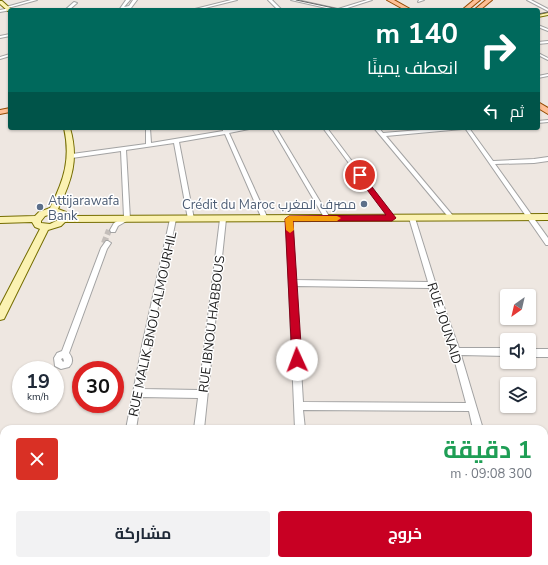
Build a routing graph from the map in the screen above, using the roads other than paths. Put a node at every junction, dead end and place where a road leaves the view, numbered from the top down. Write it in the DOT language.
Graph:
graph roads {
  1 [pos="35,0"];
  2 [pos="135,0"];
  3 [pos="234,0"];
  4 [pos="270,0"];
  5 [pos="293,0"];
  6 [pos="305,0"];
  7 [pos="370,0"];
  8 [pos="382,0"];
  9 [pos="390,0"];
  10 [pos="472,0"];
  11 [pos="478,0"];
  12 [pos="483,0"];
  13 [pos="489,0"];
  14 [pos="529,0"];
  15 [pos="0,2"];
  16 [pos="300,2"];
  17 [pos="75,3"];
  18 [pos="8,8"];
  19 [pos="12,8"];
  20 [pos="69,8"];
  21 [pos="127,8"];
  22 [pos="201,8"];
  23 [pos="278,8"];
  24 [pos="328,8"];
  25 [pos="344,8"];
  26 [pos="396,8"];
  27 [pos="405,8"];
  28 [pos="462,8"];
  29 [pos="468,8"];
  30 [pos="473,8"];
  31 [pos="479,8"];
  32 [pos="548,10"];
  33 [pos="540,106"];
  34 [pos="548,112"];
  35 [pos="68,130"];
  36 [pos="148,130"];
  37 [pos="225,130"];
  38 [pos="275,130"];
  39 [pos="326,130"];
  40 [pos="378,130"];
  41 [pos="439,130"];
  42 [pos="468,130"];
  43 [pos="382,135"];
  44 [pos="176,141"];
  45 [pos="149,145"];
  46 [pos="123,149"];
  47 [pos="72,156"];
  48 [pos="548,159"];
  49 [pos="492,163"];
  50 [pos="53,211"];
  51 [pos="528,214"];
  52 [pos="548,217"];
  53 [pos="265,218"];
  54 [pos="327,218"];
  55 [pos="392,218"];
  56 [pos="412,218"];
  57 [pos="452,218"];
  58 [pos="37,219"];
  59 [pos="62,219"];
  60 [pos="105,219"];
  61 [pos="125,219"];
  62 [pos="173,219"];
  63 [pos="191,219"];
  64 [pos="223,219"];
  65 [pos="289,219"];
  66 [pos="0,220"];
  67 [pos="45,228"];
  68 [pos="548,243"];
  69 [pos="105,245"];
  70 [pos="293,283"];
  71 [pos="432,285"];
  72 [pos="0,316"];
  73 [pos="456,351"];
  74 [pos="500,352"];
  75 [pos="536,353"];
  76 [pos="548,353"];
  77 [pos="65,354"];
  78 [pos="138,392"];
  79 [pos="203,394"];
  80 [pos="299,406"];
  81 [pos="471,407"];
  82 [pos="132,425"];
  83 [pos="199,425"];
  84 [pos="300,425"];
  85 [pos="477,425"];
  1 -- 19 [label="street"];
  2 -- 21 [label="street"];
  3 -- 22 [label="street"];
  4 -- 23 [label="street"];
  5 -- 16 [label="street"];
  6 -- 16 [label="street"];
  7 -- 25 [label="street"];
  8 -- 26 [label="main road"];
  9 -- 27 [label="main road"];
  10 -- 28 [label="main road"];
  11 -- 29 [label="main road"];
  12 -- 30 [label="main road"];
  13 -- 31 [label="main road"];
  14 -- 32 [label="street"];
  15 -- 18 [label="main road"];
  16 -- 24 [label="street"];
  17 -- 20 [label="street"];
  33 -- 34 [label="main road"];
  35 -- 47 [label="main road"];
  36 -- 45 [label="street"];
  37 -- 44 [label="street"];
  37 -- 53 [label="street"];
  38 -- 54 [label="street"];
  39 -- 55 [label="street"];
  40 -- 43 [label="street"];
  41 -- 43 [label="street"];
  42 -- 49 [label="street"];
  43 -- 57 [label="street"];
  44 -- 45 [label="street"];
  44 -- 63 [label="street"];
  45 -- 46 [label="street"];
  46 -- 47 [label="street"];
  46 -- 61 [label="street"];
  47 -- 50 [label="main road"];
  48 -- 49 [label="street"];
  49 -- 51 [label="street"];
  50 -- 58 [label="main road"];
  50 -- 59 [label="main road"];
  51 -- 52 [label="main road"];
  51 -- 57 [label="main road"];
  51 -- 68 [label="street"];
  53 -- 64 [label="main road"];
  53 -- 65 [label="main road"];
  54 -- 55 [label="main road"];
  54 -- 65 [label="main road"];
  55 -- 56 [label="main road"];
  56 -- 57 [label="main road"];
  56 -- 71 [label="street, RUE JOUNAID"];
  58 -- 66 [label="main road"];
  58 -- 67 [label="main road"];
  59 -- 60 [label="main road"];
  59 -- 67 [label="main road"];
  60 -- 61 [label="main road"];
  60 -- 61 [label="street"];
  61 -- 62 [label="main road"];
  62 -- 63 [label="main road"];
  62 -- 78 [label="street, RUE MALIK BNOU ALMOURHIL"];
  63 -- 64 [label="main road"];
  64 -- 79 [label="street, RUE IBNOU HABBOUS"];
  65 -- 70 [label="street"];
  67 -- 72 [label="main road"];
  69 -- 77 [label="street"];
  70 -- 71 [label="street"];
  70 -- 80 [label="street"];
  71 -- 73 [label="street, RUE JOUNAID"];
  73 -- 74 [label="street"];
  73 -- 81 [label="street, RUE JOUNAID"];
  75 -- 76 [label="street"];
  78 -- 79 [label="street"];
  78 -- 82 [label="street, RUE MALIK BNOU ALMOURHIL"];
  79 -- 83 [label="street, RUE IBNOU HABBOUS"];
  80 -- 81 [label="street"];
  80 -- 84 [label="street"];
  81 -- 85 [label="street, RUE JOUNAID"];
}
